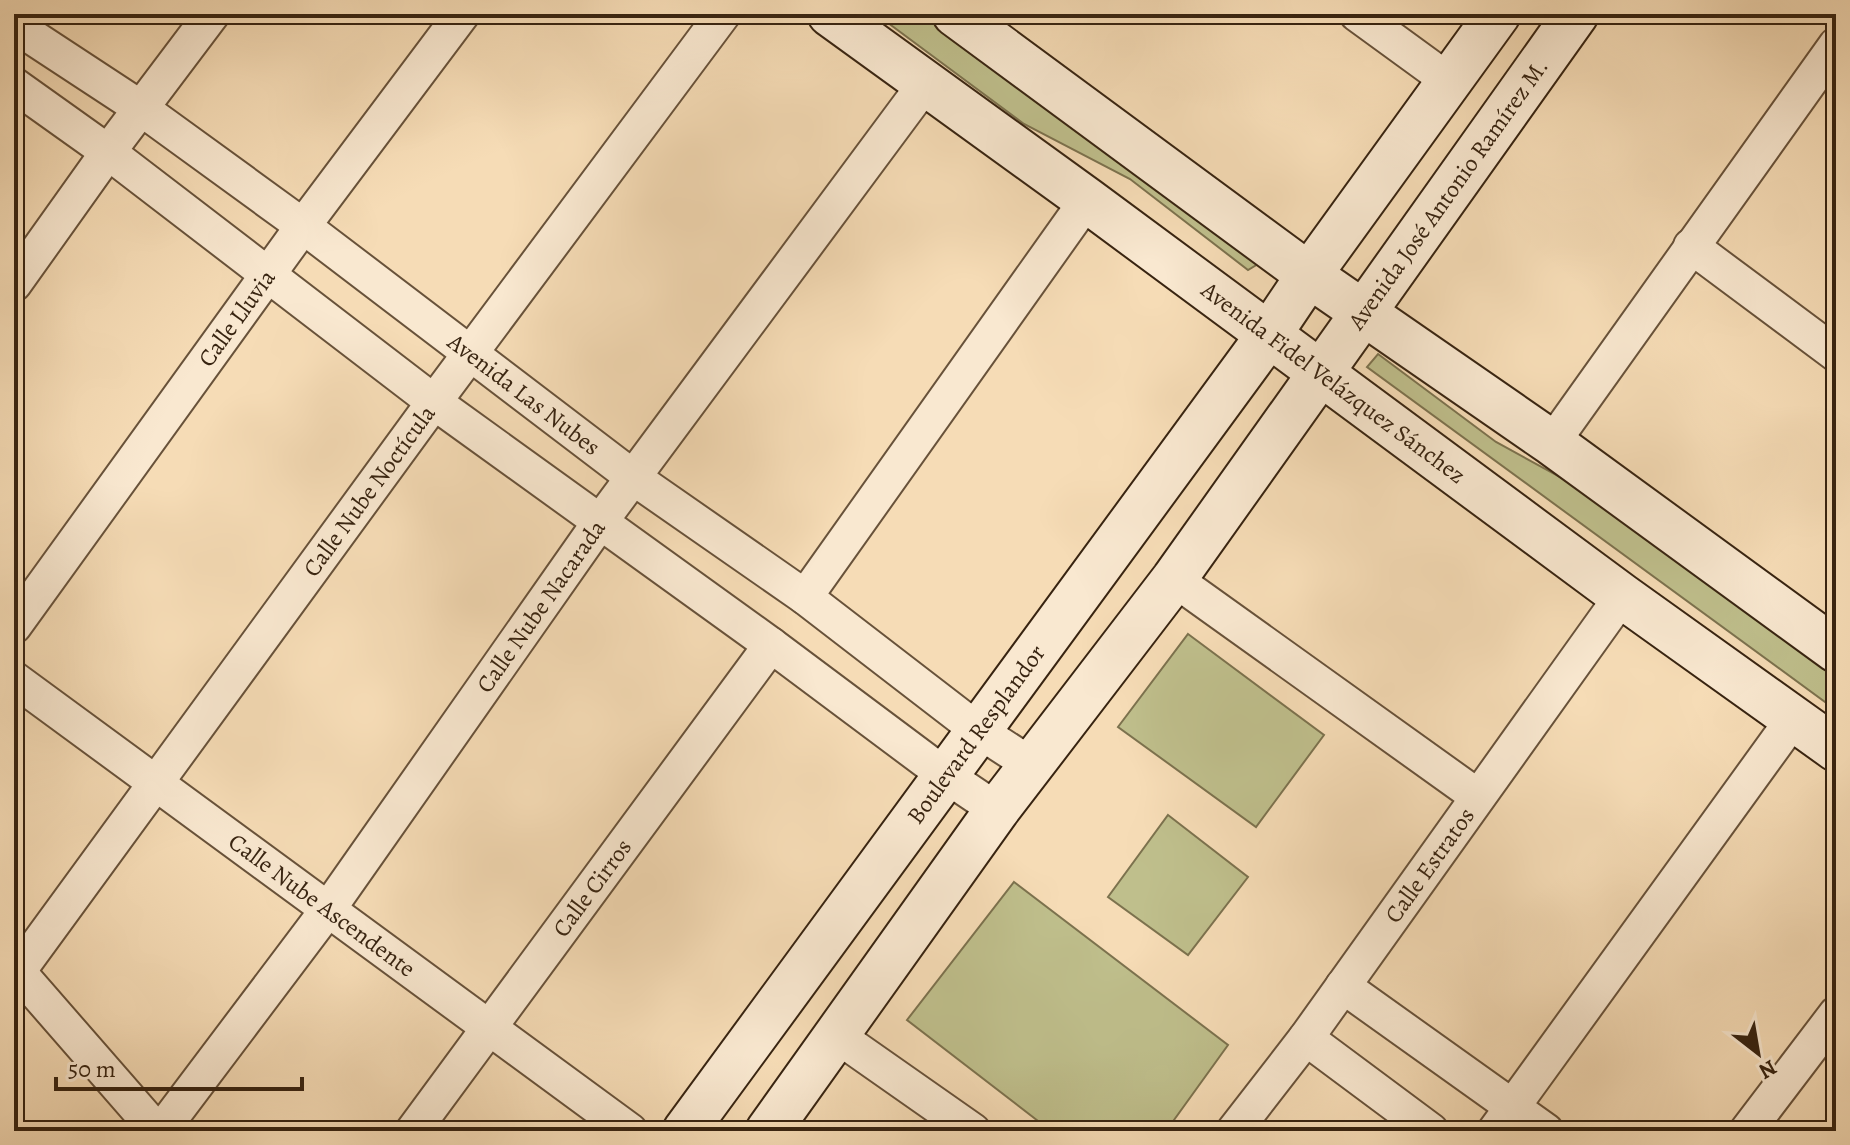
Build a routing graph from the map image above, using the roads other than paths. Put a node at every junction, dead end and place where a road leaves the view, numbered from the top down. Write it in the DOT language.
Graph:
graph roads {
  1 [pos="212,14"];
  2 [pos="462,14"];
  3 [pos="723,14"];
  4 [pos="830,14"];
  5 [pos="1357,14"];
  6 [pos="1498,14"];
  7 [pos="1576,14"];
  8 [pos="981,22"];
  9 [pos="14,25"];
  10 [pos="1830,67"];
  11 [pos="1449,81"];
  12 [pos="925,84"];
  13 [pos="14,85"];
  14 [pos="142,109"];
  15 [pos="108,152"];
  16 [pos="1087,200"];
  17 [pos="303,226"];
  18 [pos="1691,246"];
  19 [pos="1309,275"];
  20 [pos="268,277"];
  21 [pos="14,284"];
  22 [pos="1363,313"];
  23 [pos="1268,336"];
  24 [pos="471,354"];
  25 [pos="1836,354"];
  26 [pos="1320,373"];
  27 [pos="434,402"];
  28 [pos="1552,443"];
  29 [pos="634,478"];
  30 [pos="600,522"];
  31 [pos="1174,579"];
  32 [pos="1622,596"];
  33 [pos="805,597"];
  34 [pos="14,626"];
  35 [pos="771,645"];
  36 [pos="1836,650"];
  37 [pos="14,679"];
  38 [pos="1794,718"];
  39 [pos="979,731"];
  40 [pos="1836,749"];
  41 [pos="1033,766"];
  42 [pos="945,775"];
  43 [pos="158,782"];
  44 [pos="1477,796"];
  45 [pos="997,810"];
  46 [pos="329,908"];
  47 [pos="16,972"];
  48 [pos="1343,986"];
  49 [pos="1836,1014"];
  50 [pos="492,1027"];
  51 [pos="836,1035"];
  52 [pos="1306,1038"];
  53 [pos="1504,1118"];
  54 [pos="159,1131"];
  55 [pos="413,1131"];
  56 [pos="630,1131"];
  57 [pos="685,1131"];
  58 [pos="768,1131"];
  59 [pos="973,1131"];
  60 [pos="1234,1131"];
  61 [pos="1431,1131"];
  62 [pos="1546,1131"];
  63 [pos="1747,1131"];
  1 -- 14 [label="street"];
  2 -- 17 [label="street, Calle Lluvia"];
  3 -- 24 [label="street, Calle Nube Noctícula"];
  4 -- 12 [label="main road, Avenida Fidel Velázquez Sánchez"];
  5 -- 11 [label="street"];
  6 -- 11 [label="main road"];
  7 -- 22 [label="main road, Avenida José Antonio Ramírez M."];
  8 -- 19 [label="main road"];
  9 -- 14 [label="street, Avenida Las Nubes"];
  10 -- 18 [label="street"];
  11 -- 19 [label="main road"];
  12 -- 16 [label="main road, Avenida Fidel Velázquez Sánchez"];
  12 -- 29 [label="street, Calle Nube Nacarada"];
  13 -- 15 [label="street"];
  14 -- 15 [label="street"];
  14 -- 17 [label="street, Avenida Las Nubes"];
  15 -- 20 [label="street"];
  15 -- 21 [label="street"];
  16 -- 23 [label="main road, Avenida Fidel Velázquez Sánchez"];
  16 -- 33 [label="street"];
  17 -- 20 [label="street, Calle Lluvia"];
  17 -- 24 [label="street, Avenida Las Nubes"];
  18 -- 25 [label="street"];
  18 -- 28 [label="street"];
  19 -- 22 [label="main road"];
  19 -- 23 [label="main road"];
  20 -- 27 [label="street"];
  20 -- 34 [label="street, Calle Lluvia"];
  22 -- 26 [label="main road, Avenida José Antonio Ramírez M."];
  22 -- 28 [label="main road"];
  23 -- 26 [label="main road, Avenida Fidel Velázquez Sánchez"];
  23 -- 39 [label="main road, Boulevard Resplandor"];
  24 -- 27 [label="street, Calle Nube Noctícula"];
  24 -- 29 [label="street, Avenida Las Nubes"];
  26 -- 31 [label="main road"];
  26 -- 32 [label="main road, Avenida Fidel Velázquez Sánchez"];
  27 -- 30 [label="street"];
  27 -- 43 [label="street, Calle Nube Noctícula"];
  28 -- 36 [label="main road"];
  29 -- 30 [label="street, Calle Nube Nacarada"];
  29 -- 33 [label="street, Avenida Las Nubes"];
  30 -- 35 [label="street"];
  30 -- 46 [label="street, Calle Nube Nacarada"];
  31 -- 41 [label="main road"];
  31 -- 44 [label="street"];
  32 -- 38 [label="main road, Avenida Fidel Velázquez Sánchez"];
  32 -- 44 [label="street, Calle Estratos"];
  33 -- 39 [label="street, Avenida Las Nubes"];
  35 -- 42 [label="street"];
  35 -- 50 [label="street, Calle Cirros"];
  37 -- 43 [label="street, Calle Nube Ascendente"];
  38 -- 40 [label="main road, Avenida Fidel Velázquez Sánchez"];
  38 -- 53 [label="street"];
  39 -- 41 [label="street, Avenida Las Nubes"];
  39 -- 42 [label="main road, Boulevard Resplandor"];
  41 -- 45 [label="main road"];
  42 -- 45 [label="street"];
  42 -- 57 [label="main road, Boulevard Resplandor"];
  43 -- 46 [label="street, Calle Nube Ascendente"];
  43 -- 47 [label="street, Calle Nube Noctícula"];
  44 -- 48 [label="street, Calle Estratos"];
  45 -- 51 [label="main road"];
  46 -- 50 [label="street, Calle Nube Ascendente"];
  46 -- 54 [label="street, Calle Nube Nacarada"];
  47 -- 54 [label="street"];
  48 -- 52 [label="street, Calle Estratos"];
  48 -- 53 [label="street"];
  49 -- 63 [label="street"];
  50 -- 55 [label="street, Calle Cirros"];
  50 -- 56 [label="street, Calle Nube Ascendente"];
  51 -- 58 [label="main road"];
  51 -- 59 [label="street"];
  52 -- 60 [label="street, Calle Estratos"];
  52 -- 61 [label="street"];
  53 -- 62 [label="street"];
}
